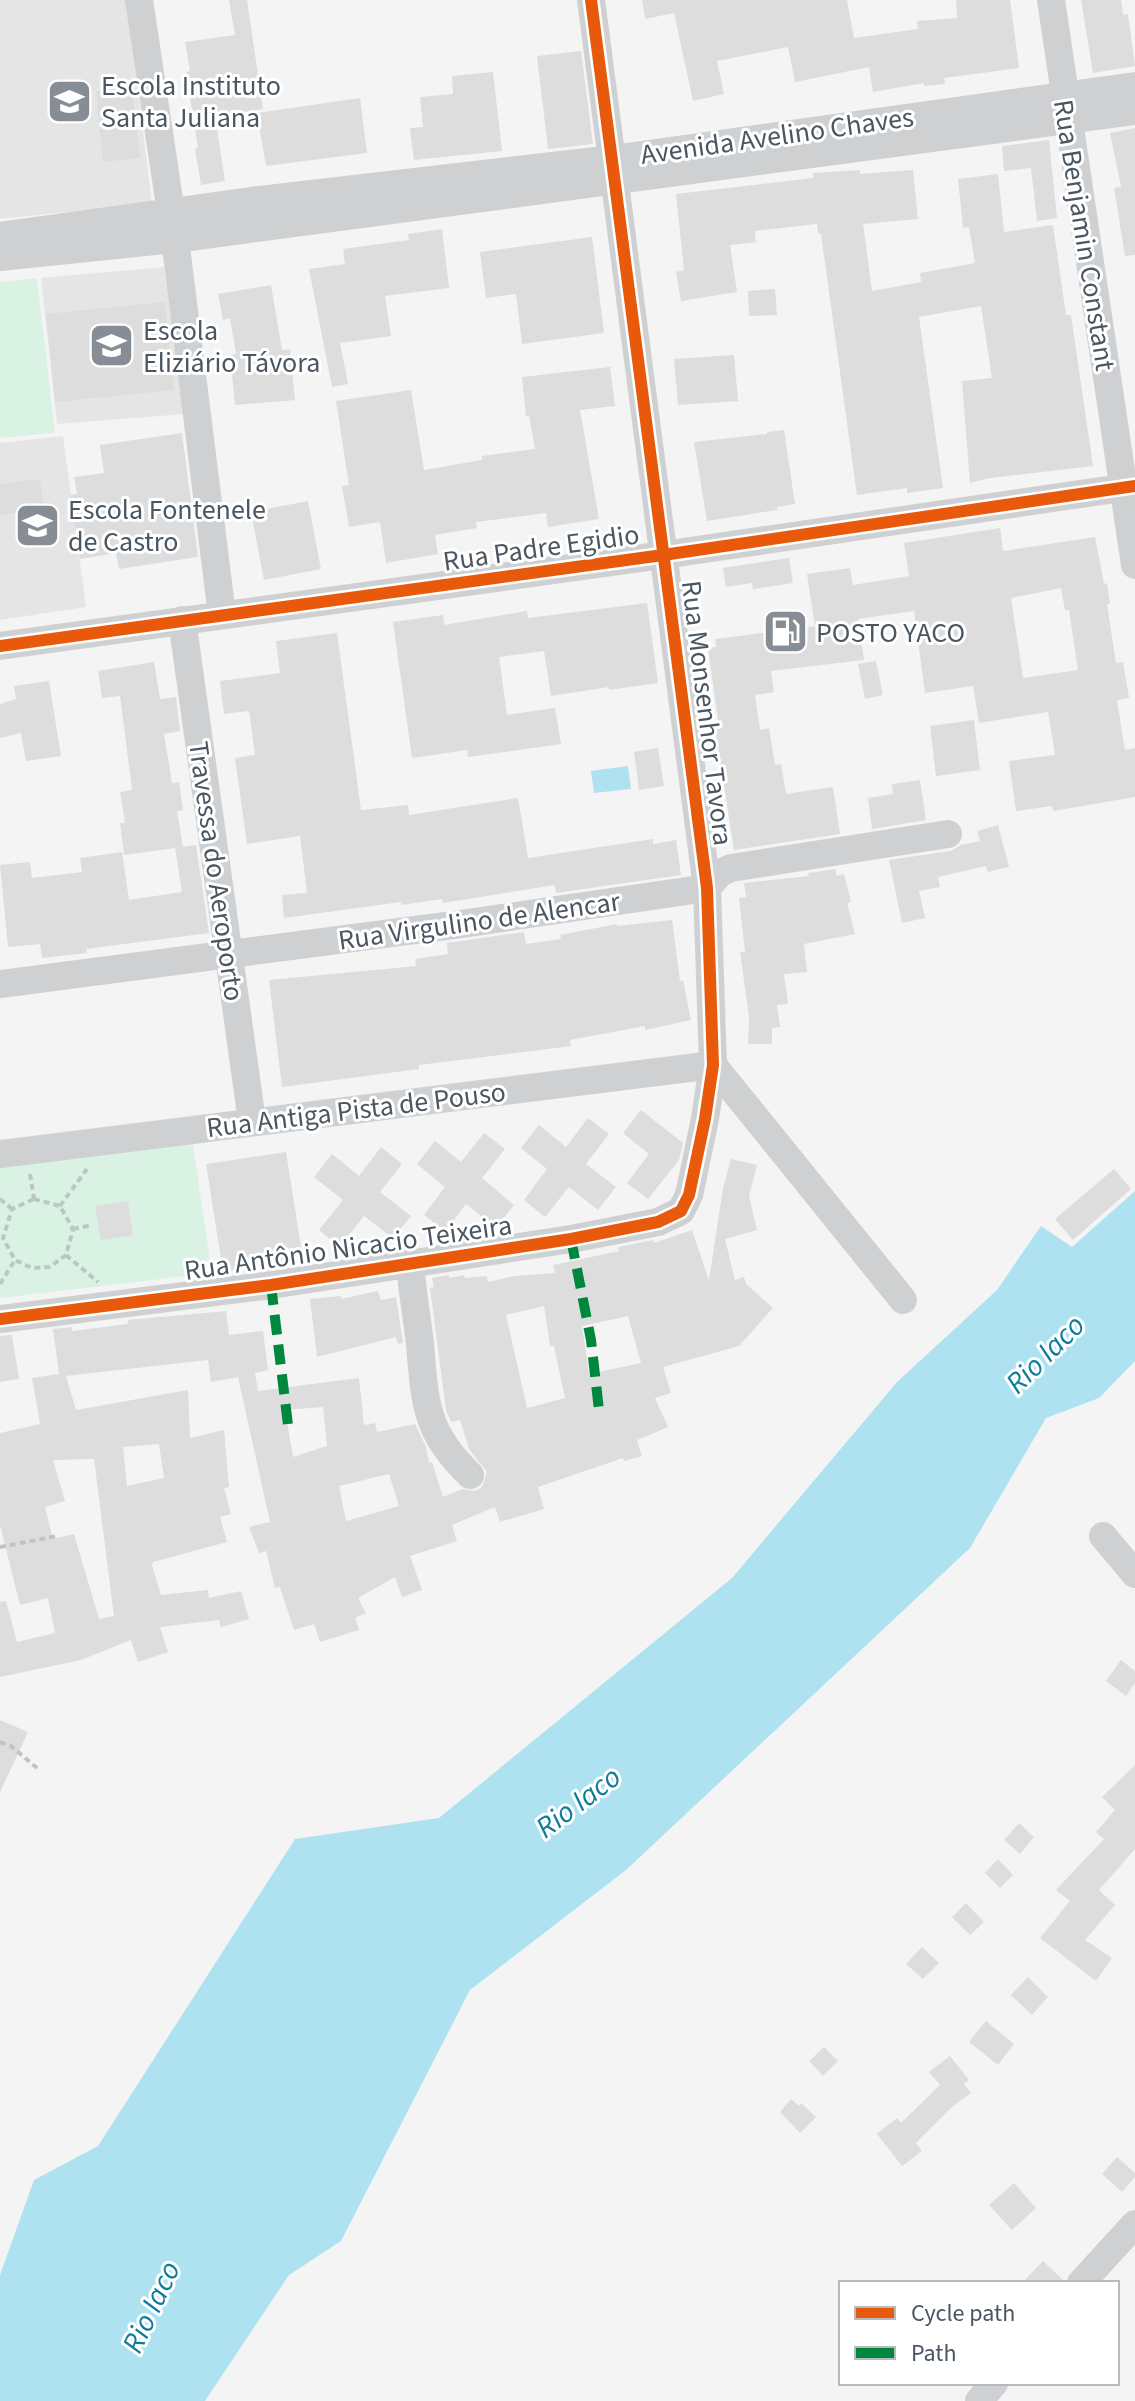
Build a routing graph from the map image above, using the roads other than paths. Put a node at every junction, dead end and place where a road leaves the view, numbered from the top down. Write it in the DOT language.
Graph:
graph roads {
  1 [pos="139,0"];
  2 [pos="591,0"];
  3 [pos="1051,0"];
  4 [pos="1135,86"];
  5 [pos="1066,108"];
  6 [pos="1135,111"];
  7 [pos="614,170"];
  8 [pos="172,226"];
  9 [pos="0,236"];
  10 [pos="0,257"];
  11 [pos="1130,486"];
  12 [pos="663,555"];
  13 [pos="1135,565"];
  14 [pos="222,615"];
  15 [pos="182,620"];
  16 [pos="0,646"];
  17 [pos="948,834"];
  18 [pos="707,888"];
  19 [pos="228,955"];
  20 [pos="0,984"];
  21 [pos="713,1065"];
  22 [pos="252,1121"];
  23 [pos="0,1154"];
  24 [pos="689,1195"];
  25 [pos="410,1263"];
  26 [pos="903,1300"];
  27 [pos="0,1319"];
  28 [pos="470,1475"];
  29 [pos="1103,1536"];
  30 [pos="1135,1574"];
  31 [pos="1135,2224"];
  32 [pos="1083,2281"];
  33 [pos="992,2385"];
  34 [pos="979,2401"];
  1 -- 8 [label="street"];
  2 -- 7 [label="street, Rua Monsenhor Tavora"];
  3 -- 5 [label="street, Rua Benjamin Constant"];
  4 -- 5 [label="street, Avenida Avelino Chaves"];
  5 -- 6 [label="street, Avenida Avelino Chaves"];
  5 -- 7 [label="street, Avenida Avelino Chaves"];
  5 -- 11 [label="street, Rua Benjamin Constant"];
  7 -- 8 [label="street, Avenida Avelino Chaves"];
  7 -- 12 [label="street, Rua Monsenhor Tavora"];
  8 -- 9 [label="street, Avenida Avelino Chaves"];
  8 -- 10 [label="street, Avenida Avelino Chaves"];
  8 -- 14 [label="street"];
  11 -- 12 [label="street, Rua Padre Egidio"];
  11 -- 13 [label="street, Rua Benjamin Constant"];
  12 -- 14 [label="street, Rua Padre Egidio"];
  12 -- 18 [label="street, Rua Monsenhor Tavora"];
  14 -- 15 [label="street, Rua Padre Egidio"];
  15 -- 16 [label="street, Rua Padre Egidio"];
  15 -- 19 [label="street, Travessa do Aeroporto"];
  17 -- 18 [label="street, Rua Virgulino de Alencar"];
  18 -- 19 [label="street, Rua Virgulino de Alencar"];
  18 -- 21 [label="street, Rua Monsenhor Tavora"];
  19 -- 20 [label="street, Rua Virgulino de Alencar"];
  19 -- 22 [label="street, Travessa do Aeroporto"];
  21 -- 22 [label="street, Rua Antiga Pista de Pouso"];
  21 -- 24 [label="street, Rua Monsenhor Tavora"];
  21 -- 26 [label="street"];
  22 -- 23 [label="street, Rua Antiga Pista de Pouso"];
  24 -- 25 [label="street, Rua Antônio Nicacio Teixeira"];
  25 -- 27 [label="street, Rua Antônio Nicacio Teixeira"];
  25 -- 28 [label="street"];
  29 -- 30 [label="street"];
  31 -- 32 [label="street"];
  33 -- 34 [label="street"];
}
